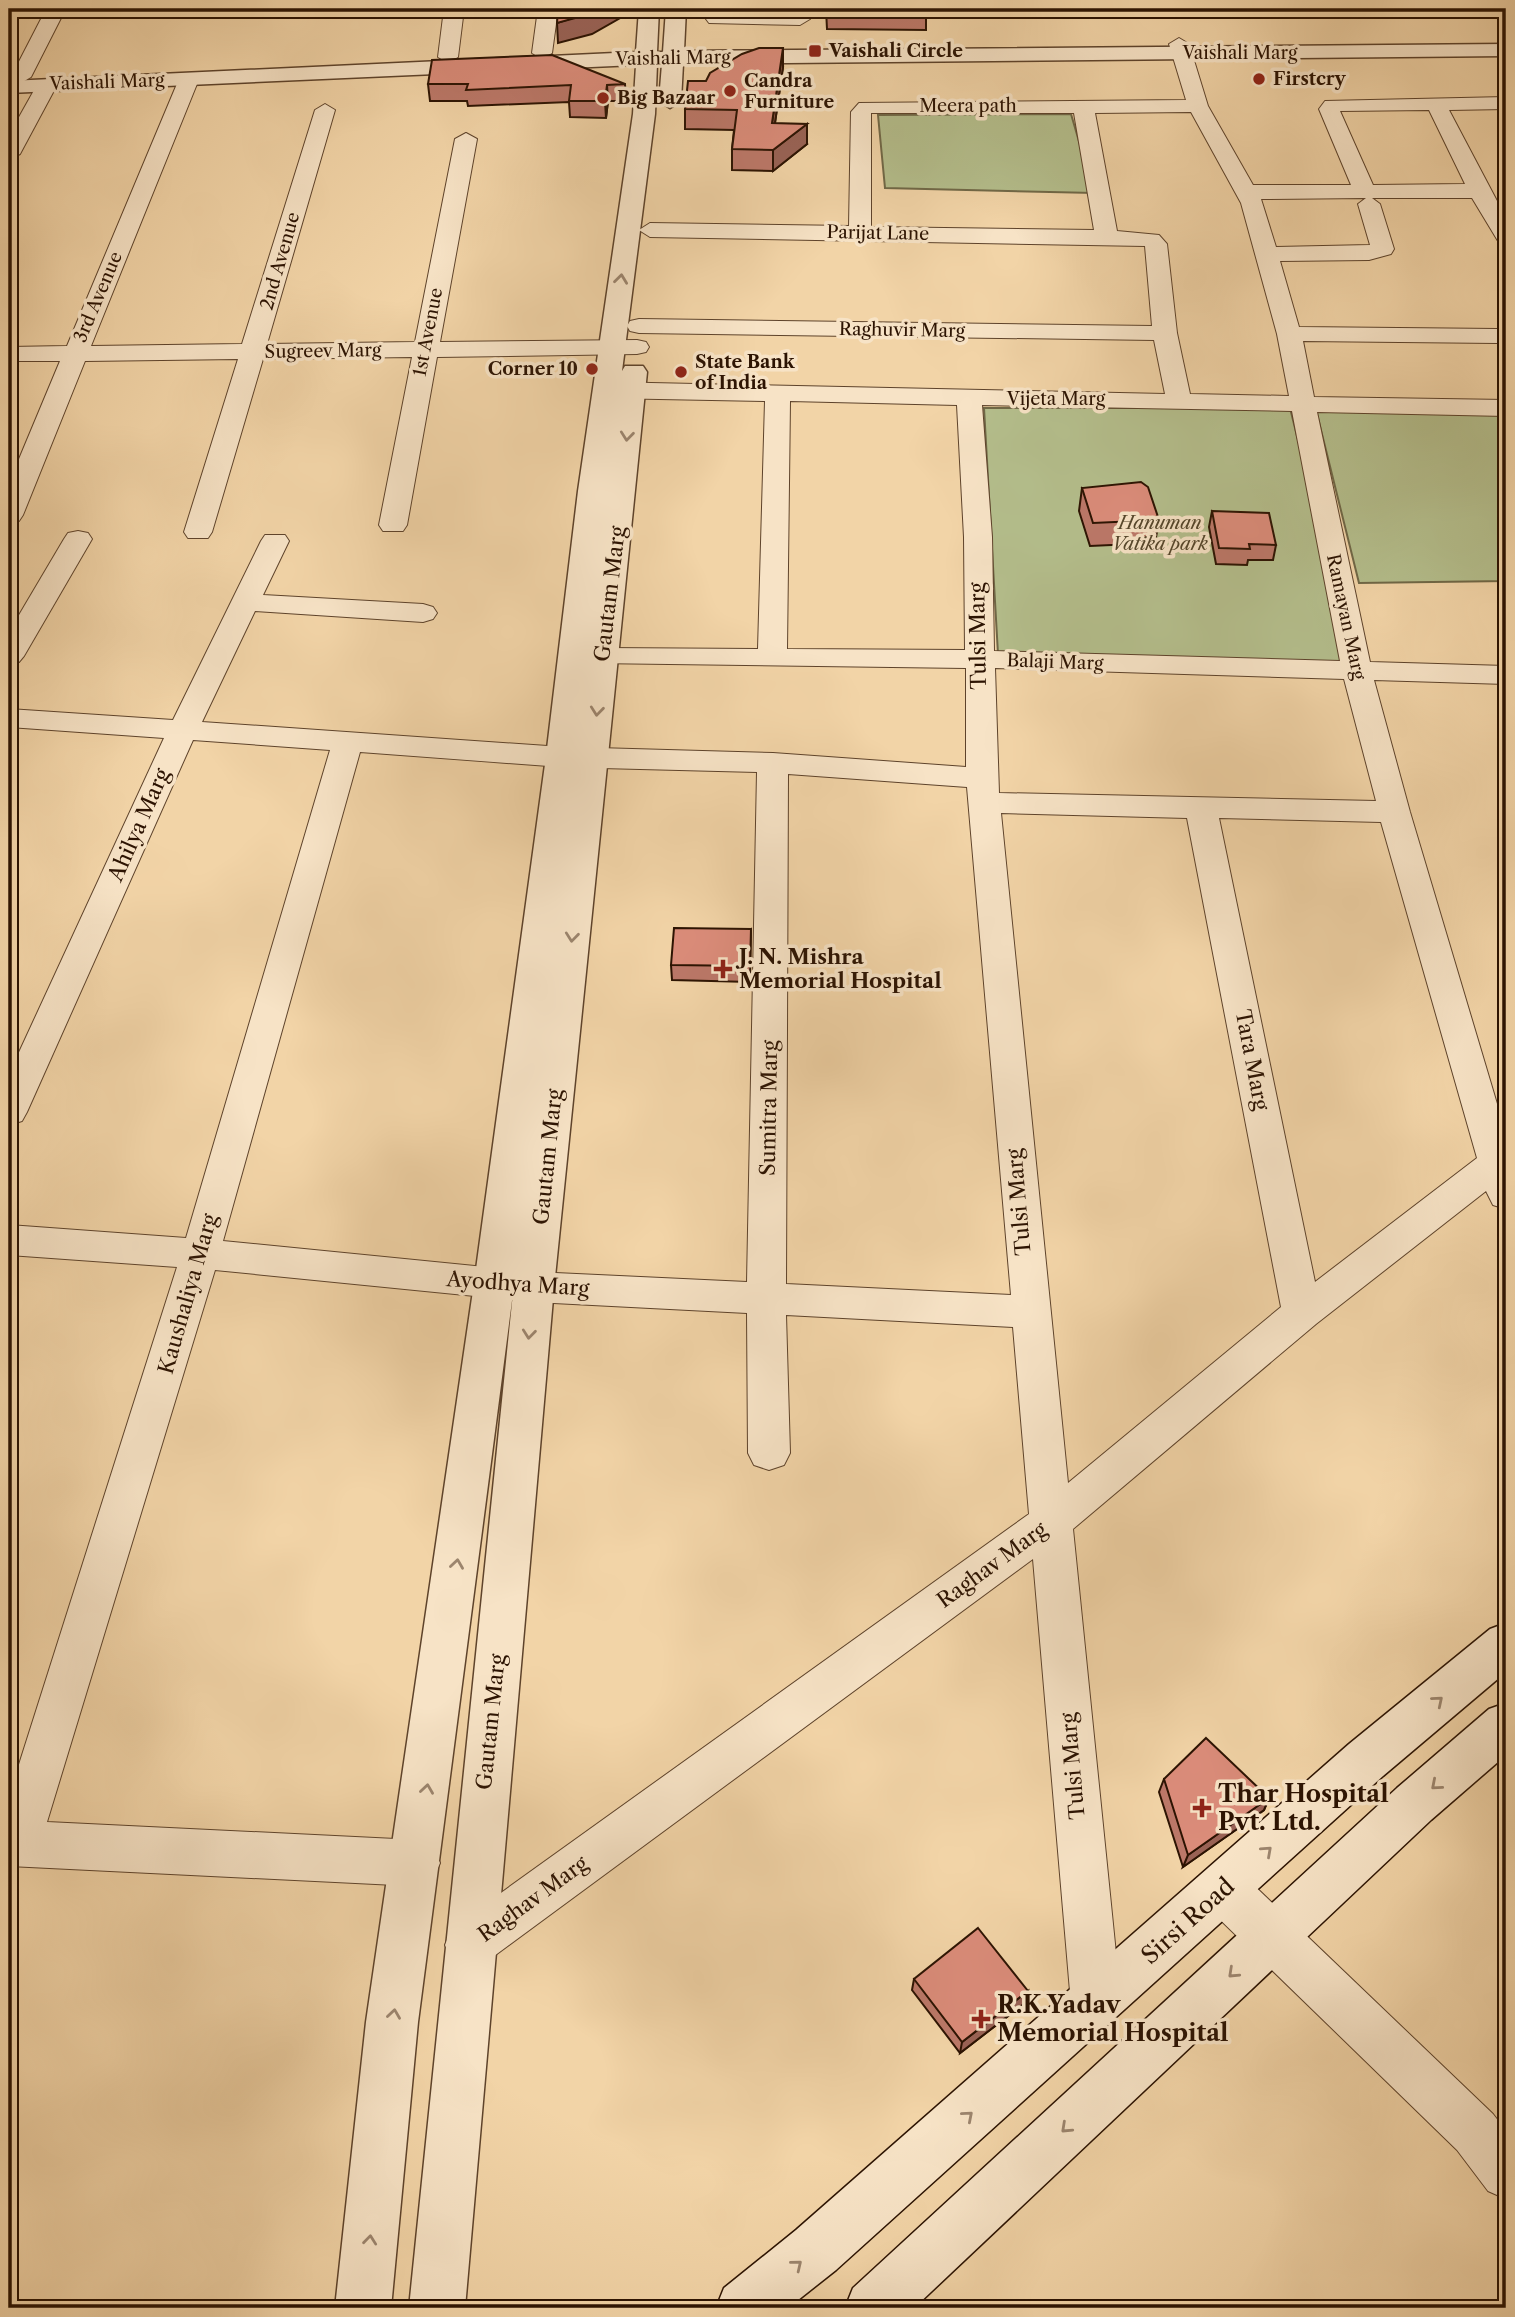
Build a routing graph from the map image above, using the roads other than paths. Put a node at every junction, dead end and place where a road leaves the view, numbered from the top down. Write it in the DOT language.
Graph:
graph roads {
  1 [pos="91,9"];
  2 [pos="454,9"];
  3 [pos="548,9"];
  4 [pos="55,10"];
  5 [pos="9,12"];
  6 [pos="800,14"];
  7 [pos="649,16"];
  8 [pos="676,16"];
  9 [pos="716,19"];
  10 [pos="1506,42"];
  11 [pos="1181,49"];
  12 [pos="1506,51"];
  13 [pos="793,52"];
  14 [pos="648,54"];
  15 [pos="675,54"];
  16 [pos="547,55"];
  17 [pos="448,61"];
  18 [pos="189,79"];
  19 [pos="14,82"];
  20 [pos="47,85"];
  21 [pos="658,101"];
  22 [pos="1506,103"];
  23 [pos="1436,104"];
  24 [pos="1083,106"];
  25 [pos="1198,106"];
  26 [pos="325,110"];
  27 [pos="466,139"];
  28 [pos="9,154"];
  29 [pos="1479,191"];
  30 [pos="1245,192"];
  31 [pos="1367,198"];
  32 [pos="650,230"];
  33 [pos="860,232"];
  34 [pos="1506,236"];
  35 [pos="1107,237"];
  36 [pos="1264,254"];
  37 [pos="1165,333"];
  38 [pos="1289,334"];
  39 [pos="1497,336"];
  40 [pos="629,340"];
  41 [pos="425,349"];
  42 [pos="253,353"];
  43 [pos="9,354"];
  44 [pos="74,354"];
  45 [pos="619,390"];
  46 [pos="778,394"];
  47 [pos="969,398"];
  48 [pos="1179,400"];
  49 [pos="1301,402"];
  50 [pos="1506,408"];
  51 [pos="9,516"];
  52 [pos="393,525"];
  53 [pos="198,532"];
  54 [pos="78,539"];
  55 [pos="275,541"];
  56 [pos="247,602"];
  57 [pos="423,613"];
  58 [pos="9,656"];
  59 [pos="772,656"];
  60 [pos="603,657"];
  61 [pos="977,659"];
  62 [pos="1357,671"];
  63 [pos="1506,675"];
  64 [pos="9,718"];
  65 [pos="183,730"];
  66 [pos="348,741"];
  67 [pos="577,757"];
  68 [pos="773,763"];
  69 [pos="983,790"];
  70 [pos="1201,807"];
  71 [pos="1394,812"];
  72 [pos="9,1112"];
  73 [pos="1502,1179"];
  74 [pos="9,1240"];
  75 [pos="200,1254"];
  76 [pos="514,1286"];
  77 [pos="766,1299"];
  78 [pos="1029,1312"];
  79 [pos="1302,1313"];
  80 [pos="769,1453"];
  81 [pos="1050,1523"];
  82 [pos="1506,1644"];
  83 [pos="1506,1725"];
  84 [pos="13,1843"];
  85 [pos="416,1863"];
  86 [pos="1224,1890"];
  87 [pos="1272,1936"];
  88 [pos="469,1945"];
  89 [pos="1096,2003"];
  90 [pos="1506,2174"];
  91 [pos="363,2308"];
  92 [pos="437,2308"];
  93 [pos="744,2308"];
  94 [pos="873,2308"];
  1 -- 4 [label="street"];
  2 -- 17 [label="street"];
  3 -- 16 [label="street"];
  4 -- 5 [label="street"];
  4 -- 19 [label="street"];
  6 -- 9 [label="street"];
  6 -- 13 [label="street"];
  7 -- 14 [label="street, Gautam Marg"];
  7 -- 16 [label="street"];
  8 -- 13 [label="street"];
  8 -- 15 [label="street, Gautam Marg"];
  10 -- 11 [label="street, Vaishali Marg"];
  11 -- 12 [label="street, Vaishali Marg"];
  11 -- 13 [label="street, Vaishali Marg"];
  11 -- 25 [label="street, Ramayan Marg"];
  13 -- 15 [label="street, Vaishali Marg"];
  13 -- 21 [label="street"];
  14 -- 15 [label="street, Vaishali Marg"];
  14 -- 16 [label="street, Vaishali Marg"];
  14 -- 21 [label="street, Gautam Marg"];
  15 -- 21 [label="street, Gautam Marg"];
  16 -- 17 [label="street, Vaishali Marg"];
  16 -- 21 [label="street"];
  17 -- 18 [label="street, Vaishali Marg"];
  17 -- 19 [label="street, Vaishali Marg"];
  18 -- 20 [label="street, Vaishali Marg"];
  18 -- 44 [label="street, 3rd Avenue"];
  19 -- 20 [label="street, Vaishali Marg"];
  20 -- 28 [label="street"];
  21 -- 32 [label="street, Gautam Marg"];
  40 -- 21 [label="street, Gautam Marg, one-way"];
  22 -- 23 [label="street"];
  23 -- 29 [label="street"];
  23 -- 31 [label="street"];
  24 -- 25 [label="street, Meera path"];
  24 -- 33 [label="street, Meera path"];
  24 -- 35 [label="street"];
  25 -- 30 [label="street, Ramayan Marg"];
  26 -- 42 [label="street, 2nd Avenue"];
  27 -- 41 [label="street, 1st Avenue"];
  29 -- 31 [label="street"];
  29 -- 34 [label="street"];
  30 -- 31 [label="street"];
  30 -- 36 [label="street, Ramayan Marg"];
  31 -- 36 [label="street"];
  32 -- 33 [label="street, Parijat Lane"];
  32 -- 40 [label="street, Gautam Marg"];
  33 -- 35 [label="street, Parijat Lane"];
  35 -- 37 [label="street, Parijat Lane"];
  36 -- 38 [label="street, Ramayan Marg"];
  37 -- 40 [label="street, Raghuvir Marg"];
  37 -- 48 [label="street"];
  38 -- 39 [label="street"];
  38 -- 49 [label="street, Ramayan Marg"];
  40 -- 41 [label="street, Sugreev Marg"];
  40 -- 45 [label="street, Gautam Marg"];
  41 -- 42 [label="street, Sugreev Marg"];
  41 -- 52 [label="street, 1st Avenue"];
  42 -- 44 [label="street, Sugreev Marg"];
  42 -- 53 [label="street, 2nd Avenue"];
  43 -- 44 [label="street, Sugreev Marg"];
  44 -- 51 [label="street, 3rd Avenue"];
  45 -- 46 [label="street, Vijeta Marg"];
  45 -- 60 [label="street, Gautam Marg, one-way"];
  45 -- 67 [label="street, Gautam Marg"];
  46 -- 47 [label="street, Vijeta Marg"];
  46 -- 59 [label="street"];
  47 -- 48 [label="street, Vijeta Marg"];
  47 -- 61 [label="street, Tulsi Marg"];
  48 -- 49 [label="street, Vijeta Marg"];
  49 -- 50 [label="street, Vijeta Marg"];
  49 -- 62 [label="street, Ramayan Marg"];
  54 -- 58 [label="street"];
  55 -- 56 [label="street, Ahilya Marg"];
  56 -- 57 [label="street"];
  56 -- 65 [label="street, Ahilya Marg"];
  59 -- 60 [label="street, Balaji Marg"];
  59 -- 61 [label="street, Balaji Marg"];
  60 -- 67 [label="street, Gautam Marg, one-way"];
  61 -- 62 [label="street, Balaji Marg"];
  61 -- 69 [label="street, Tulsi Marg"];
  62 -- 63 [label="street, Balaji Marg"];
  62 -- 71 [label="street, Ramayan Marg"];
  64 -- 65 [label="street"];
  65 -- 66 [label="street"];
  65 -- 72 [label="street, Ahilya Marg"];
  66 -- 67 [label="street"];
  66 -- 75 [label="street, Kaushaliya Marg"];
  67 -- 68 [label="street"];
  67 -- 76 [label="street, Gautam Marg"];
  68 -- 69 [label="street"];
  68 -- 77 [label="street, Sumitra Marg"];
  69 -- 70 [label="street"];
  69 -- 78 [label="street, Tulsi Marg"];
  70 -- 71 [label="street"];
  70 -- 79 [label="street, Tara Marg"];
  71 -- 73 [label="street, Ramayan Marg"];
  73 -- 79 [label="street, Raghav Marg"];
  74 -- 75 [label="street, Ayodhya Marg"];
  75 -- 76 [label="street, Ayodhya Marg"];
  75 -- 84 [label="street, Kaushaliya Marg"];
  76 -- 77 [label="street, Ayodhya Marg"];
  85 -- 76 [label="street, Gautam Marg, one-way"];
  76 -- 88 [label="street, Gautam Marg, one-way"];
  77 -- 78 [label="street, Ayodhya Marg"];
  77 -- 80 [label="street, Sumitra Marg"];
  78 -- 81 [label="street, Tulsi Marg"];
  79 -- 81 [label="street, Raghav Marg"];
  81 -- 88 [label="street, Raghav Marg"];
  81 -- 89 [label="street, Tulsi Marg"];
  86 -- 82 [label="street, Sirsi Road, one-way"];
  83 -- 87 [label="street, one-way"];
  84 -- 85 [label="street"];
  91 -- 85 [label="street, Gautam Marg, one-way"];
  86 -- 87 [label="street"];
  86 -- 89 [label="street, Sirsi Road"];
  87 -- 90 [label="street"];
  87 -- 94 [label="street, one-way"];
  88 -- 92 [label="street, Gautam Marg"];
  93 -- 89 [label="street, Sirsi Road, one-way"];
}
